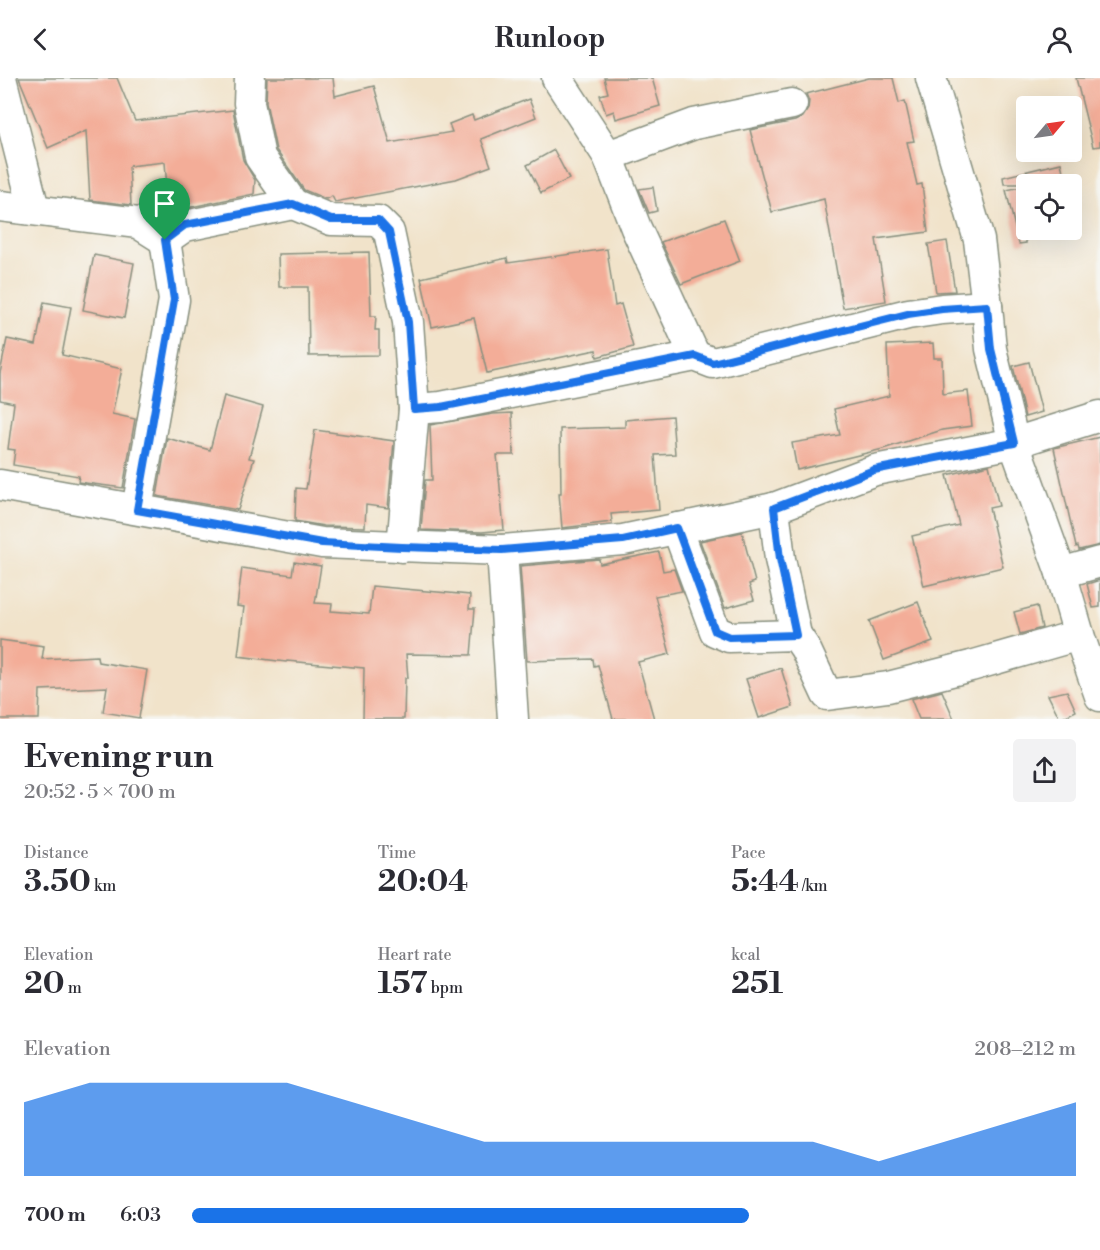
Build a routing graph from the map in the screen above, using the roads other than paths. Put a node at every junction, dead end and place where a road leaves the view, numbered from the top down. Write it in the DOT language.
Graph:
graph roads {
  1 [pos="1,78"];
  2 [pos="557,78"];
  3 [pos="931,78"];
  4 [pos="258,80"];
  5 [pos="792,104"];
  6 [pos="608,156"];
  7 [pos="293,204"];
  8 [pos="0,206"];
  9 [pos="34,209"];
  10 [pos="165,240"];
  11 [pos="987,306"];
  12 [pos="695,356"];
  13 [pos="414,409"];
  14 [pos="1100,416"];
  15 [pos="1014,443"];
  16 [pos="0,485"];
  17 [pos="774,508"];
  18 [pos="137,510"];
  19 [pos="677,528"];
  20 [pos="402,547"];
  21 [pos="502,550"];
  22 [pos="1100,562"];
  23 [pos="1061,573"];
  24 [pos="796,635"];
  25 [pos="1079,635"];
  26 [pos="1100,696"];
  27 [pos="513,719"];
  1 -- 9 [label="street"];
  2 -- 6 [label="street"];
  3 -- 11 [label="street"];
  4 -- 7 [label="street"];
  5 -- 6 [label="street"];
  6 -- 12 [label="street"];
  7 -- 10 [label="street"];
  7 -- 13 [label="street"];
  8 -- 9 [label="street"];
  9 -- 10 [label="street"];
  10 -- 18 [label="street"];
  11 -- 12 [label="street"];
  11 -- 15 [label="street"];
  12 -- 13 [label="street"];
  13 -- 20 [label="street"];
  14 -- 15 [label="street"];
  15 -- 17 [label="street"];
  15 -- 23 [label="street"];
  16 -- 18 [label="street"];
  17 -- 19 [label="street"];
  17 -- 24 [label="street"];
  18 -- 20 [label="street"];
  19 -- 21 [label="street"];
  19 -- 24 [label="street"];
  20 -- 21 [label="street"];
  21 -- 27 [label="street"];
  22 -- 23 [label="street"];
  23 -- 25 [label="street"];
  24 -- 25 [label="street"];
  25 -- 26 [label="street"];
}
